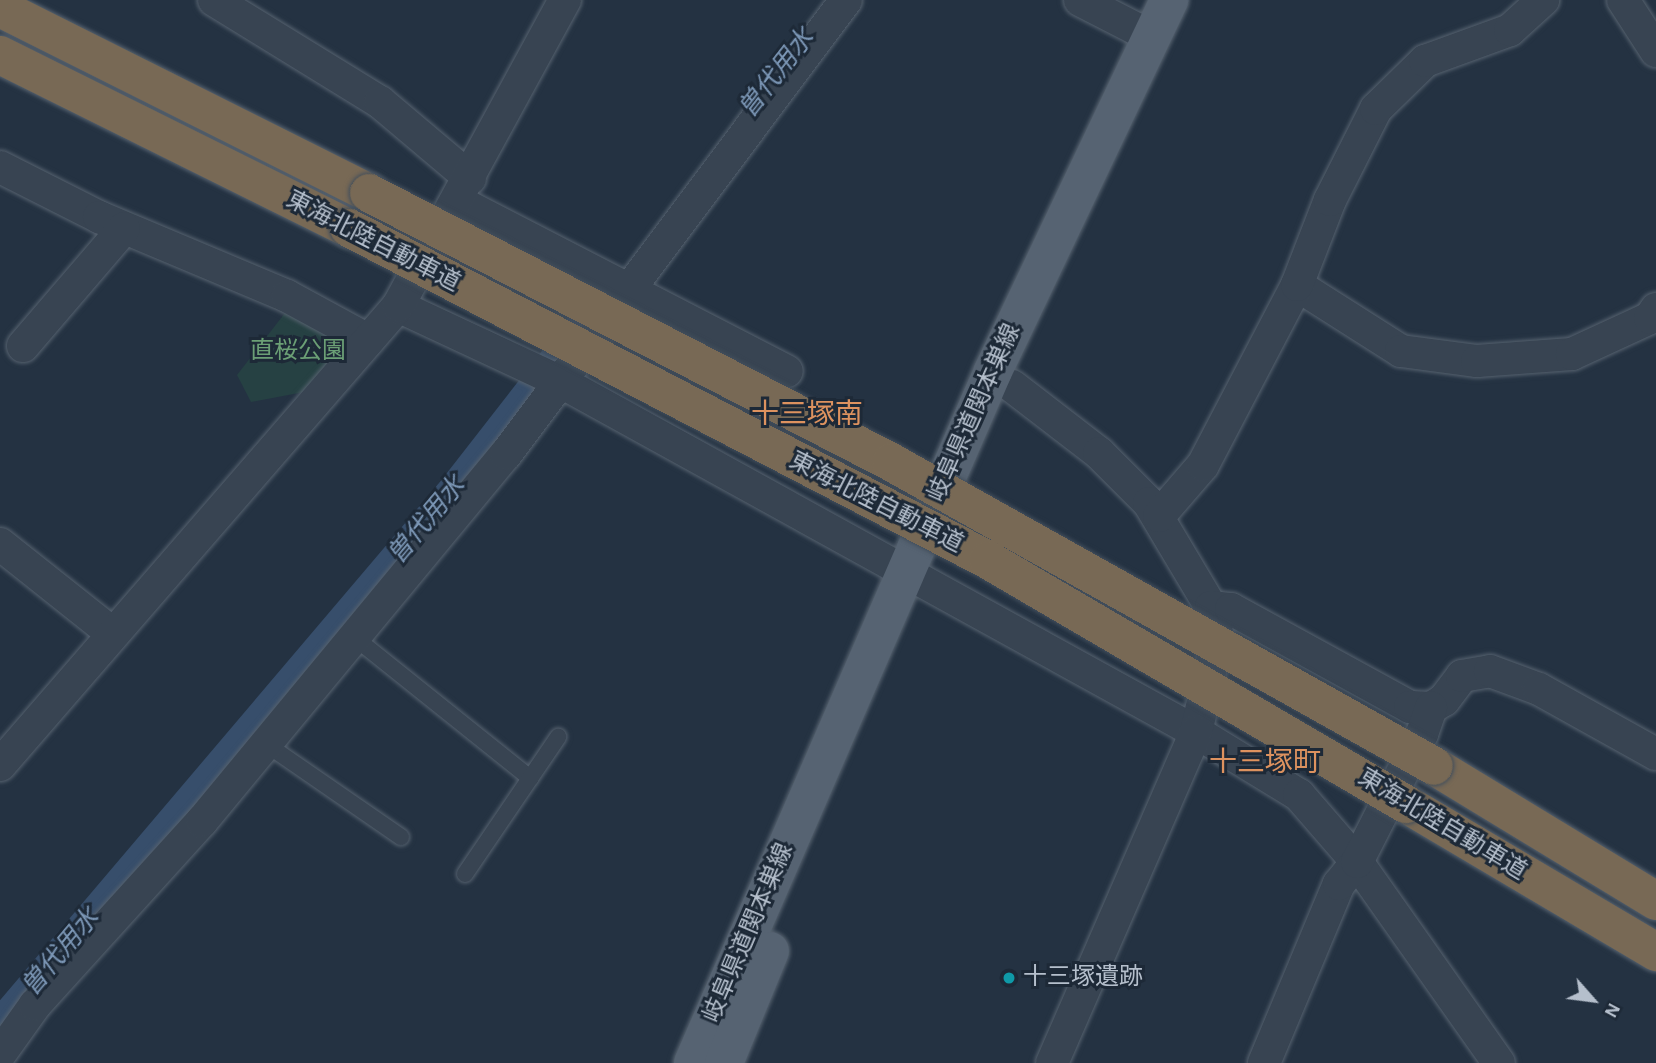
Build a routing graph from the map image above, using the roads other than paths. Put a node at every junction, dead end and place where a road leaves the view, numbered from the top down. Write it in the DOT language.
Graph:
graph roads {
  1 [pos="214,0"];
  2 [pos="565,0"];
  3 [pos="846,0"];
  4 [pos="1080,0"];
  5 [pos="1169,0"];
  6 [pos="1194,0"];
  7 [pos="1543,0"];
  8 [pos="1623,0"];
  9 [pos="0,8"];
  10 [pos="1152,37"];
  11 [pos="1656,51"];
  12 [pos="0,55"];
  13 [pos="0,167"];
  14 [pos="464,190"];
  15 [pos="124,228"];
  16 [pos="1297,285"];
  17 [pos="627,287"];
  18 [pos="398,306"];
  19 [pos="1656,309"];
  20 [pos="368,340"];
  21 [pos="23,346"];
  22 [pos="787,371"];
  23 [pos="563,383"];
  24 [pos="1012,386"];
  25 [pos="1158,516"];
  26 [pos="0,544"];
  27 [pos="914,579"];
  28 [pos="1210,607"];
  29 [pos="113,634"];
  30 [pos="354,637"];
  31 [pos="1431,708"];
  32 [pos="1196,732"];
  33 [pos="558,737"];
  34 [pos="266,744"];
  35 [pos="1656,754"];
  36 [pos="0,765"];
  37 [pos="530,778"];
  38 [pos="401,837"];
  39 [pos="1357,862"];
  40 [pos="465,874"];
  41 [pos="1656,901"];
  42 [pos="1656,952"];
  43 [pos="1473,1049"];
  44 [pos="0,1054"];
  45 [pos="694,1063"];
  46 [pos="723,1063"];
  47 [pos="1052,1063"];
  48 [pos="1264,1063"];
  49 [pos="1499,1063"];
  1 -- 14 [label="street"];
  2 -- 14 [label="street"];
  3 -- 17 [label="street"];
  4 -- 10 [label="street"];
  5 -- 10 [label="main road, 岐阜県道関本巣線"];
  6 -- 24 [label="main road, 岐阜県道関本巣線"];
  7 -- 16 [label="street"];
  8 -- 11 [label="street"];
  9 -- 41 [label="highway, 東海北陸自動車道, bridge"];
  10 -- 27 [label="main road, 岐阜県道関本巣線"];
  12 -- 42 [label="highway, 東海北陸自動車道, bridge"];
  13 -- 15 [label="street"];
  14 -- 17 [label="street"];
  14 -- 18 [label="street"];
  15 -- 20 [label="street"];
  15 -- 21 [label="street"];
  16 -- 19 [label="street"];
  16 -- 25 [label="street"];
  17 -- 22 [label="street"];
  17 -- 23 [label="street"];
  18 -- 20 [label="street"];
  18 -- 23 [label="street"];
  20 -- 29 [label="street"];
  23 -- 27 [label="street"];
  23 -- 30 [label="street"];
  24 -- 25 [label="street"];
  24 -- 27 [label="main road, 岐阜県道関本巣線"];
  25 -- 28 [label="street"];
  26 -- 29 [label="street"];
  27 -- 32 [label="street"];
  27 -- 45 [label="main road, 岐阜県道関本巣線"];
  27 -- 46 [label="main road, 岐阜県道関本巣線"];
  28 -- 31 [label="street"];
  28 -- 32 [label="street"];
  29 -- 36 [label="street"];
  30 -- 34 [label="street"];
  30 -- 37 [label="lane"];
  31 -- 35 [label="street"];
  31 -- 39 [label="street"];
  32 -- 39 [label="street"];
  32 -- 47 [label="street"];
  33 -- 37 [label="lane"];
  34 -- 38 [label="lane"];
  34 -- 44 [label="street"];
  37 -- 40 [label="lane"];
  39 -- 43 [label="street"];
  39 -- 48 [label="street"];
  43 -- 49 [label="street"];
}
